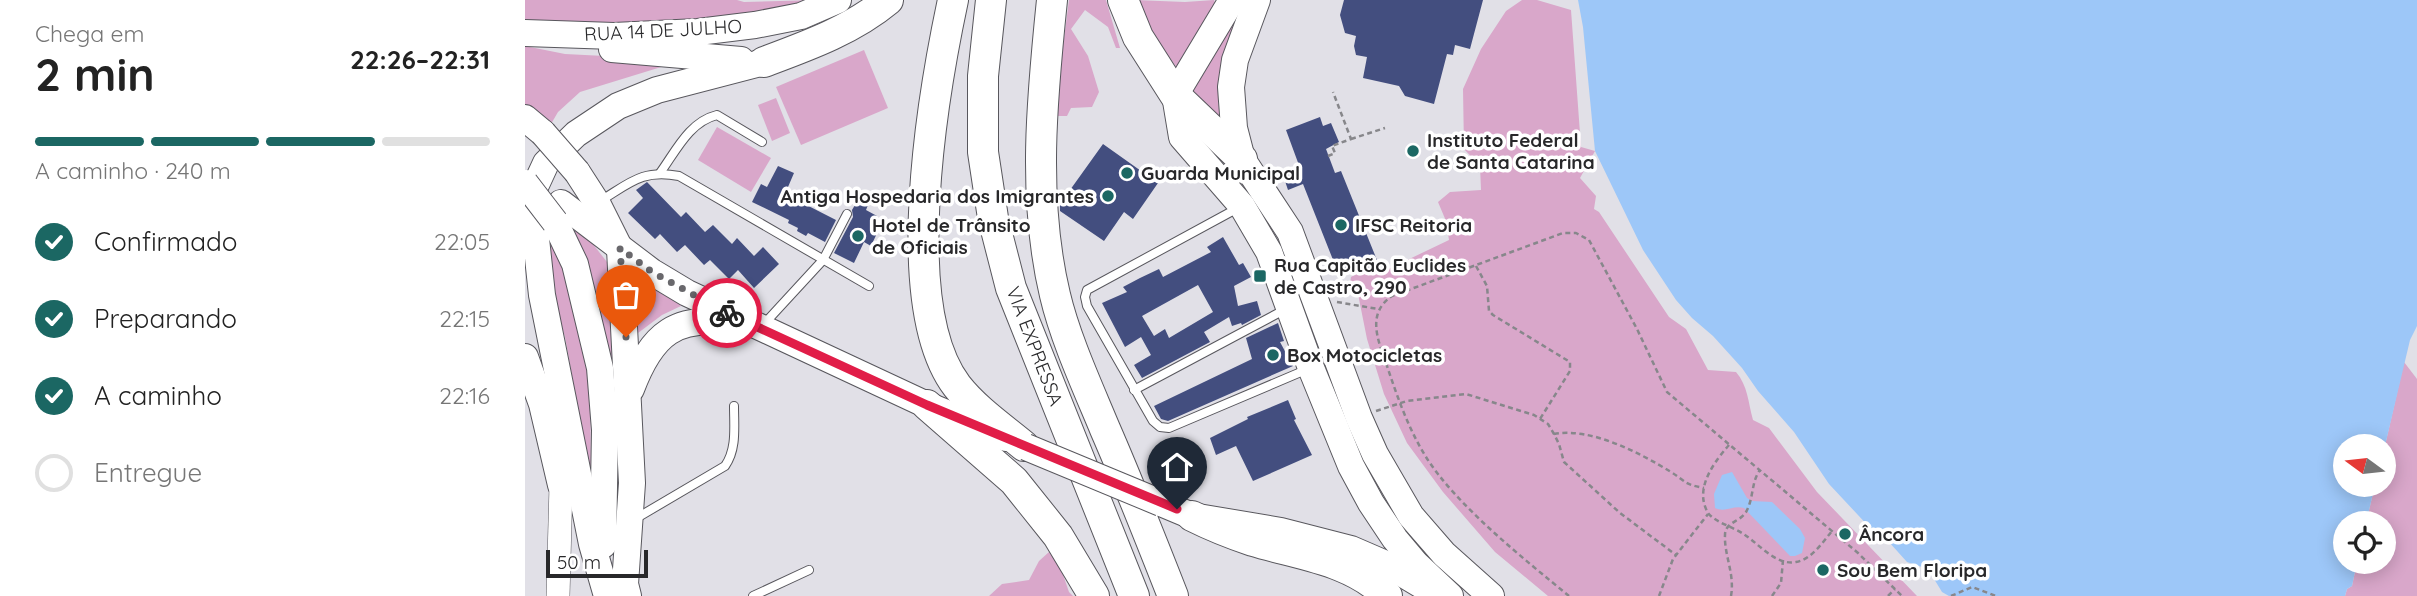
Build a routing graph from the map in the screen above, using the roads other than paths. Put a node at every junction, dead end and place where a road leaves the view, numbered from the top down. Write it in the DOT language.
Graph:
graph roads {
  1 [pos="838,0"];
  2 [pos="888,0"];
  3 [pos="954,0"];
  4 [pos="991,0"];
  5 [pos="1052,0"];
  6 [pos="1123,0"];
  7 [pos="1250,1"];
  8 [pos="527,34"];
  9 [pos="764,62"];
  10 [pos="1175,94"];
  11 [pos="534,125"];
  12 [pos="762,142"];
  13 [pos="1242,159"];
  14 [pos="660,173"];
  15 [pos="525,174"];
  16 [pos="525,183"];
  17 [pos="597,203"];
  18 [pos="1242,206"];
  19 [pos="558,213"];
  20 [pos="847,214"];
  21 [pos="620,248"];
  22 [pos="823,260"];
  23 [pos="869,286"];
  24 [pos="543,295"];
  25 [pos="1288,308"];
  26 [pos="759,328"];
  27 [pos="525,357"];
  28 [pos="1311,368"];
  29 [pos="1134,390"];
  30 [pos="629,394"];
  31 [pos="927,405"];
  32 [pos="734,406"];
  33 [pos="1112,444"];
  34 [pos="1025,446"];
  35 [pos="561,485"];
  36 [pos="1192,516"];
  37 [pos="629,523"];
  38 [pos="809,570"];
  39 [pos="617,592"];
  40 [pos="558,596"];
  41 [pos="754,596"];
  42 [pos="1094,596"];
  43 [pos="1134,596"];
  44 [pos="1173,596"];
  45 [pos="1187,596"];
  46 [pos="1387,596"];
  47 [pos="1438,596"];
  48 [pos="1450,596"];
  49 [pos="1491,596"];
  1 -- 8 [label="main road, RUA 14 DE JULHO"];
  2 -- 9 [label="highway"];
  3 -- 34 [label="highway"];
  4 -- 43 [label="highway, VIA EXPRESSA"];
  5 -- 33 [label="highway, VIA EXPRESSA"];
  6 -- 10 [label="highway"];
  7 -- 10 [label="main road"];
  7 -- 13 [label="main road"];
  8 -- 9 [label="main road"];
  9 -- 24 [label="main road"];
  10 -- 13 [label="highway"];
  10 -- 18 [label="main road"];
  11 -- 17 [label="main road, bridge"];
  12 -- 14 [label="lane"];
  13 -- 49 [label="main road"];
  14 -- 17 [label="lane"];
  14 -- 22 [label="lane"];
  15 -- 19 [label="main road"];
  16 -- 19 [label="main road, bridge"];
  17 -- 21 [label="main road"];
  18 -- 25 [label="main road"];
  18 -- 29 [label="lane"];
  19 -- 21 [label="main road"];
  19 -- 39 [label="main road"];
  20 -- 22 [label="lane"];
  21 -- 26 [label="main road"];
  21 -- 30 [label="main road"];
  22 -- 23 [label="lane"];
  22 -- 26 [label="lane"];
  24 -- 35 [label="main road"];
  24 -- 39 [label="main road"];
  25 -- 28 [label="main road"];
  25 -- 29 [label="lane"];
  26 -- 30 [label="main road"];
  26 -- 31 [label="main road"];
  27 -- 35 [label="main road"];
  28 -- 29 [label="lane"];
  28 -- 48 [label="main road"];
  30 -- 37 [label="main road"];
  31 -- 34 [label="main road"];
  31 -- 42 [label="highway"];
  32 -- 37 [label="lane"];
  33 -- 44 [label="highway, VIA EXPRESSA"];
  33 -- 45 [label="highway"];
  34 -- 36 [label="main road, bridge"];
  35 -- 40 [label="main road"];
  36 -- 46 [label="highway"];
  36 -- 47 [label="main road"];
  37 -- 39 [label="main road"];
  38 -- 41 [label="lane"];
}
